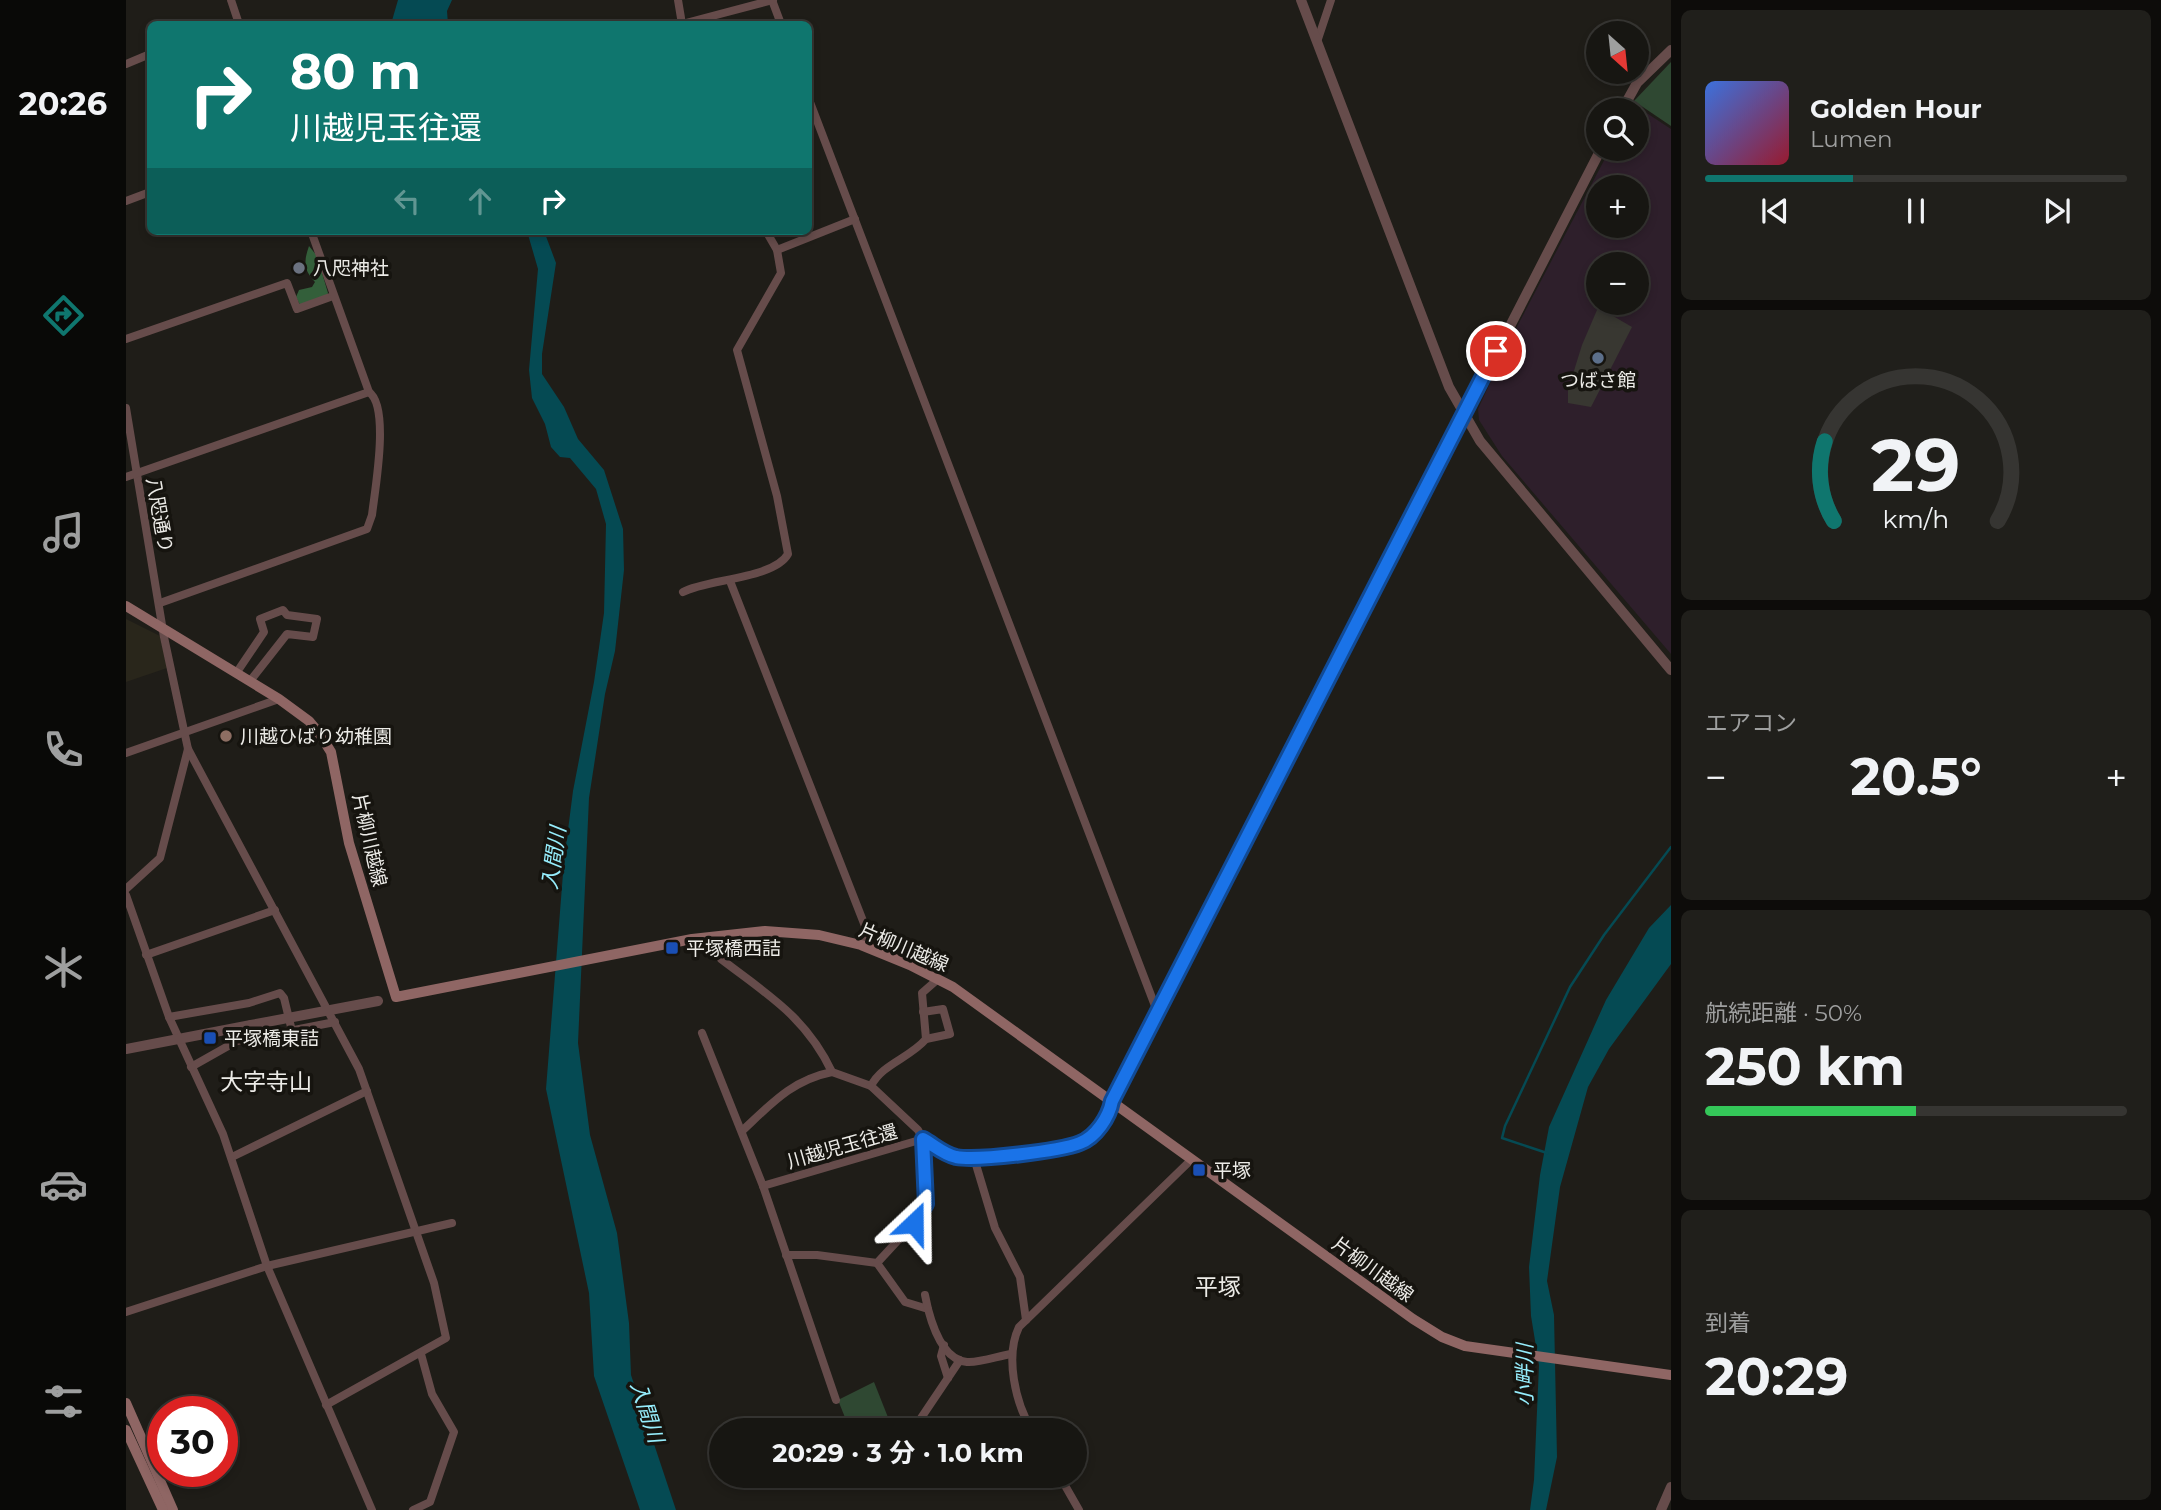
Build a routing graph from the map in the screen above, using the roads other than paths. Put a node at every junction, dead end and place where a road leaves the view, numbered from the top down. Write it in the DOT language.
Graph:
graph roads {
  1 [pos="231,0"];
  2 [pos="678,0"];
  3 [pos="772,0"];
  4 [pos="1301,0"];
  5 [pos="1331,0"];
  6 [pos="235,21"];
  7 [pos="682,21"];
  8 [pos="693,21"];
  9 [pos="780,21"];
  10 [pos="1317,42"];
  11 [pos="1671,50"];
  12 [pos="147,55"];
  13 [pos="126,64"];
  14 [pos="1629,98"];
  15 [pos="812,107"];
  16 [pos="1595,161"];
  17 [pos="147,193"];
  18 [pos="126,201"];
  19 [pos="855,219"];
  20 [pos="312,235"];
  21 [pos="768,235"];
  22 [pos="777,250"];
  23 [pos="333,296"];
  24 [pos="126,339"];
  25 [pos="369,392"];
  26 [pos="126,408"];
  27 [pos="1463,412"];
  28 [pos="136,473"];
  29 [pos="126,477"];
  30 [pos="730,581"];
  31 [pos="683,592"];
  32 [pos="160,603"];
  33 [pos="126,606"];
  34 [pos="163,627"];
  35 [pos="1671,670"];
  36 [pos="237,672"];
  37 [pos="250,681"];
  38 [pos="279,699"];
  39 [pos="183,733"];
  40 [pos="188,749"];
  41 [pos="126,754"];
  42 [pos="126,889"];
  43 [pos="126,895"];
  44 [pos="275,910"];
  45 [pos="860,945"];
  46 [pos="146,955"];
  47 [pos="721,959"];
  48 [pos="938,979"];
  49 [pos="396,997"];
  50 [pos="1157,1011"];
  51 [pos="923,1013"];
  52 [pos="169,1017"];
  53 [pos="335,1022"];
  54 [pos="292,1031"];
  55 [pos="702,1033"];
  56 [pos="179,1039"];
  57 [pos="926,1039"];
  58 [pos="126,1049"];
  59 [pos="191,1067"];
  60 [pos="832,1072"];
  61 [pos="871,1086"];
  62 [pos="367,1091"];
  63 [pos="1112,1101"];
  64 [pos="742,1131"];
  65 [pos="923,1139"];
  66 [pos="232,1157"];
  67 [pos="974,1158"];
  68 [pos="1192,1159"];
  69 [pos="763,1186"];
  70 [pos="452,1223"];
  71 [pos="415,1231"];
  72 [pos="786,1255"];
  73 [pos="877,1262"];
  74 [pos="267,1266"];
  75 [pos="925,1295"];
  76 [pos="928,1310"];
  77 [pos="126,1312"];
  78 [pos="1026,1320"];
  79 [pos="944,1345"];
  80 [pos="421,1354"];
  81 [pos="1011,1354"];
  82 [pos="960,1360"];
  83 [pos="1669,1372"];
  84 [pos="948,1378"];
  85 [pos="836,1400"];
  86 [pos="126,1403"];
  87 [pos="326,1405"];
  88 [pos="921,1418"];
  89 [pos="1025,1418"];
  90 [pos="126,1430"];
  91 [pos="1671,1487"];
  92 [pos="1066,1488"];
  93 [pos="163,1510"];
  94 [pos="173,1510"];
  95 [pos="372,1510"];
  96 [pos="412,1510"];
  97 [pos="1079,1510"];
  98 [pos="1661,1510"];
  1 -- 6 [label="street"];
  2 -- 7 [label="street"];
  3 -- 8 [label="street"];
  3 -- 9 [label="street"];
  4 -- 10 [label="street"];
  5 -- 10 [label="street"];
  10 -- 27 [label="street"];
  11 -- 14 [label="street"];
  12 -- 13 [label="street"];
  15 -- 19 [label="street"];
  16 -- 27 [label="street"];
  17 -- 18 [label="street"];
  19 -- 22 [label="street"];
  19 -- 50 [label="street"];
  20 -- 23 [label="street"];
  21 -- 22 [label="street"];
  22 -- 30 [label="street"];
  23 -- 24 [label="street"];
  23 -- 25 [label="street"];
  25 -- 28 [label="street"];
  25 -- 32 [label="street"];
  26 -- 28 [label="street, 八咫通り"];
  27 -- 35 [label="street"];
  27 -- 50 [label="street"];
  28 -- 29 [label="street"];
  28 -- 32 [label="street, 八咫通り"];
  30 -- 31 [label="street"];
  30 -- 45 [label="street"];
  32 -- 34 [label="street, 八咫通り"];
  33 -- 34 [label="main road, 片柳川越線"];
  34 -- 36 [label="main road, 片柳川越線"];
  34 -- 39 [label="street, 八咫通り"];
  36 -- 37 [label="main road, 片柳川越線"];
  36 -- 37 [label="street"];
  37 -- 38 [label="main road, 片柳川越線"];
  38 -- 39 [label="street"];
  38 -- 49 [label="main road, 片柳川越線"];
  39 -- 40 [label="street, 八咫通り"];
  39 -- 41 [label="street"];
  40 -- 42 [label="street"];
  40 -- 44 [label="street, 八咫通り"];
  43 -- 46 [label="street"];
  44 -- 46 [label="street"];
  44 -- 53 [label="street, 八咫通り"];
  45 -- 48 [label="main road, 片柳川越線"];
  45 -- 49 [label="main road, 片柳川越線"];
  46 -- 52 [label="street"];
  47 -- 60 [label="street"];
  48 -- 51 [label="street"];
  48 -- 63 [label="main road, 片柳川越線"];
  49 -- 56 [label="street, bridge"];
  50 -- 63 [label="street"];
  51 -- 57 [label="street"];
  51 -- 57 [label="street"];
  52 -- 54 [label="street"];
  52 -- 56 [label="street"];
  53 -- 54 [label="street"];
  53 -- 62 [label="street, 八咫通り"];
  54 -- 59 [label="street"];
  55 -- 64 [label="street"];
  56 -- 58 [label="street"];
  56 -- 59 [label="street"];
  57 -- 61 [label="street"];
  59 -- 66 [label="street"];
  60 -- 61 [label="street"];
  60 -- 64 [label="street"];
  61 -- 65 [label="street"];
  62 -- 66 [label="street"];
  62 -- 71 [label="street, 八咫通り"];
  63 -- 67 [label="street, 川越児玉往還"];
  63 -- 68 [label="main road, 片柳川越線"];
  64 -- 69 [label="street"];
  65 -- 67 [label="street, 川越児玉往還"];
  65 -- 69 [label="street, 川越児玉往還"];
  65 -- 73 [label="street"];
  66 -- 74 [label="street"];
  67 -- 78 [label="street"];
  68 -- 78 [label="street"];
  68 -- 83 [label="main road, 片柳川越線"];
  69 -- 72 [label="street"];
  70 -- 71 [label="street"];
  71 -- 74 [label="street"];
  71 -- 80 [label="street, 八咫通り"];
  72 -- 73 [label="street"];
  72 -- 85 [label="street"];
  73 -- 76 [label="street"];
  74 -- 77 [label="street"];
  74 -- 87 [label="street"];
  75 -- 76 [label="street"];
  76 -- 79 [label="street"];
  78 -- 81 [label="street"];
  79 -- 82 [label="street"];
  79 -- 84 [label="street"];
  80 -- 87 [label="street"];
  80 -- 96 [label="street"];
  81 -- 82 [label="street"];
  81 -- 89 [label="street"];
  82 -- 84 [label="street"];
  84 -- 88 [label="street"];
  86 -- 94 [label="main road"];
  87 -- 95 [label="street"];
  90 -- 93 [label="main road"];
  91 -- 98 [label="street"];
  92 -- 97 [label="street"];
}
